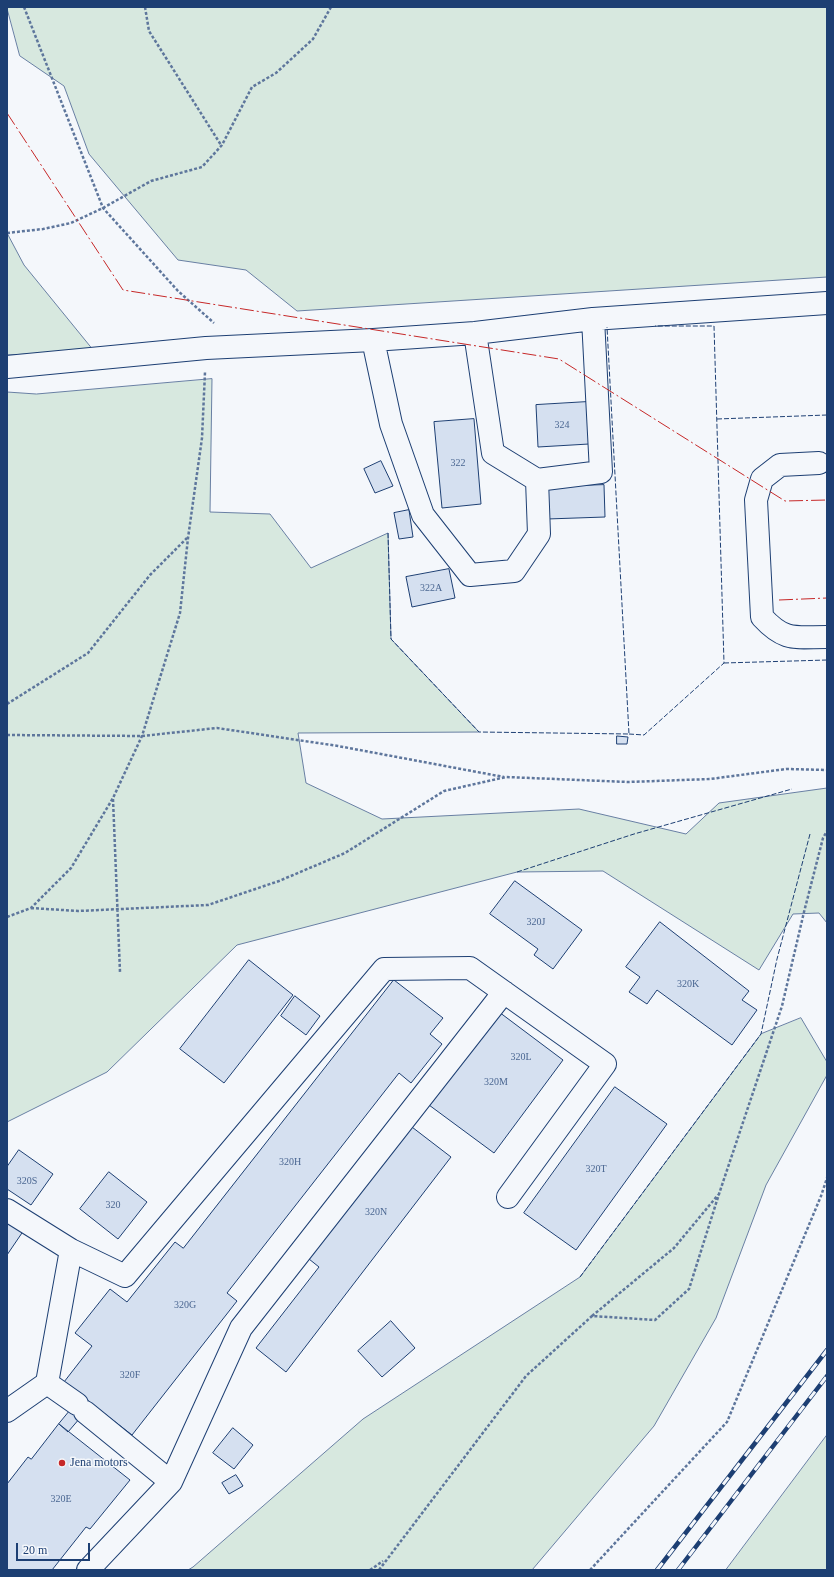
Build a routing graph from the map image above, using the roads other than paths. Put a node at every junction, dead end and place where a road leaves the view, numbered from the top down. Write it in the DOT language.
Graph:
graph roads {
  1 [pos="827,303"];
  2 [pos="593,319"];
  3 [pos="474,333"];
  4 [pos="373,340"];
  5 [pos="7,367"];
  6 [pos="819,463"];
  7 [pos="537,480"];
  8 [pos="827,636"];
  9 [pos="504,992"];
  10 [pos="508,1197"];
  11 [pos="7,1210"];
  12 [pos="71,1250"];
  13 [pos="47,1383"];
  14 [pos="7,1412"];
  15 [pos="171,1482"];
  16 [pos="88,1570"];
  1 -- 2 [label="street"];
  2 -- 3 [label="street"];
  2 -- 7 [label="street"];
  3 -- 4 [label="street"];
  3 -- 7 [label="street"];
  4 -- 5 [label="street"];
  4 -- 7 [label="street"];
  6 -- 8 [label="street"];
  9 -- 10 [label="street"];
  9 -- 12 [label="street"];
  9 -- 15 [label="street"];
  11 -- 12 [label="street"];
  12 -- 13 [label="street"];
  13 -- 14 [label="street"];
  13 -- 15 [label="street"];
  15 -- 16 [label="street"];
}
